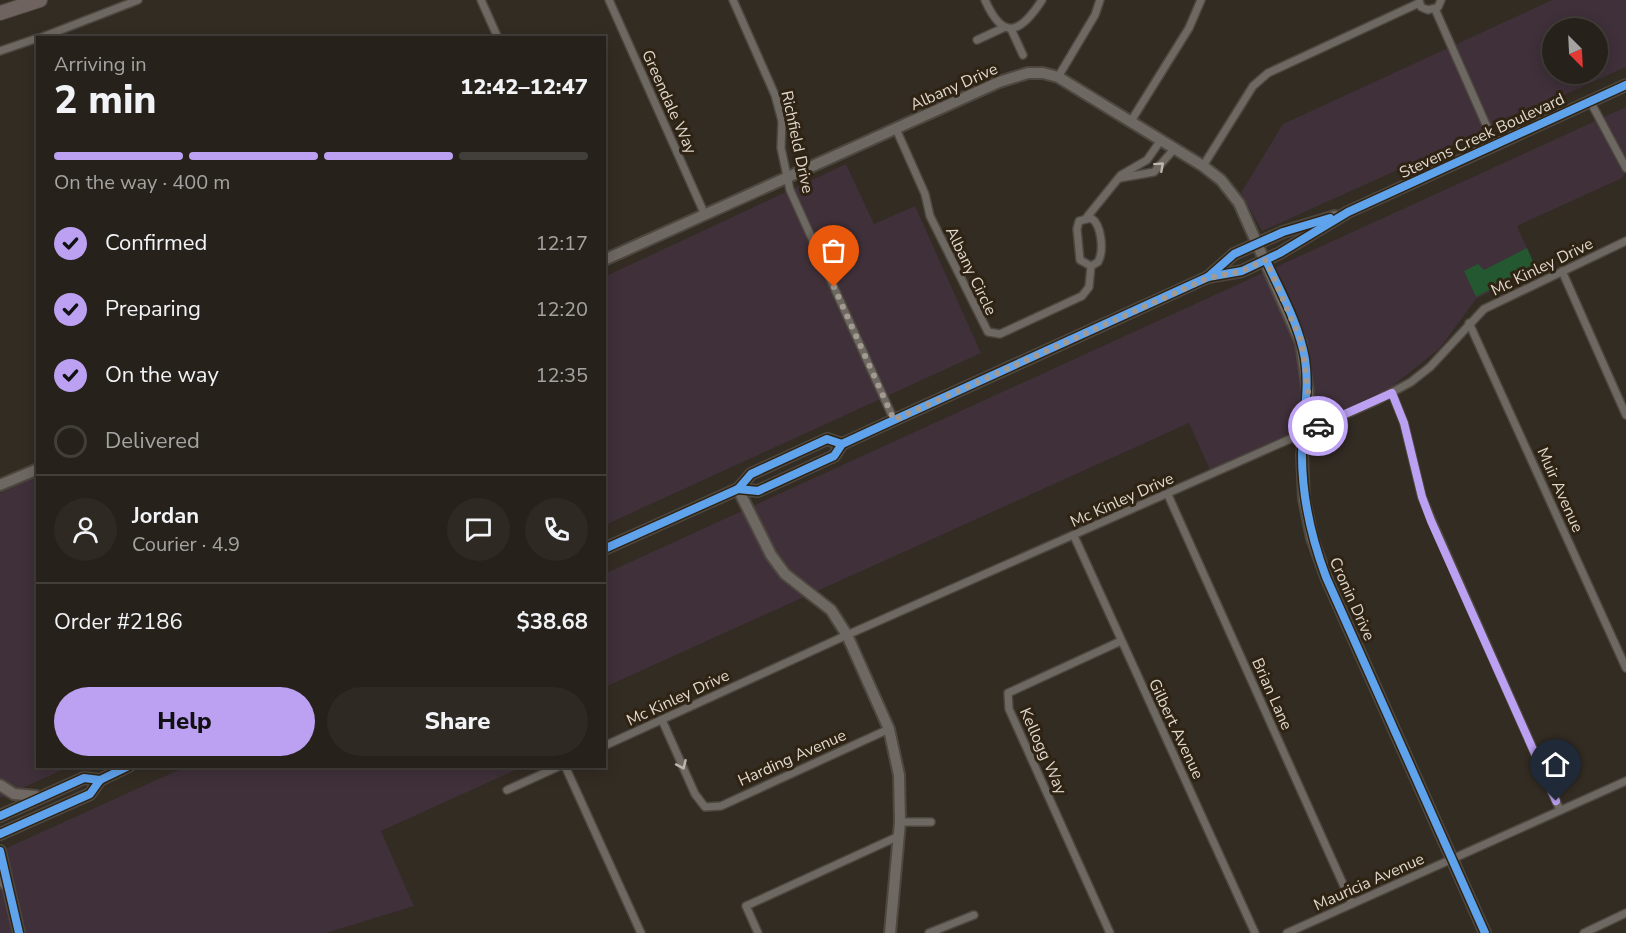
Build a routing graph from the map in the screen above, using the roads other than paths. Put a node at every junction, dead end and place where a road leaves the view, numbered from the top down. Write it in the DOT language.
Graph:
graph roads {
  1 [pos="40,0"];
  2 [pos="138,0"];
  3 [pos="481,0"];
  4 [pos="609,0"];
  5 [pos="733,0"];
  6 [pos="985,0"];
  7 [pos="1041,0"];
  8 [pos="1100,0"];
  9 [pos="1201,0"];
  10 [pos="1441,0"];
  11 [pos="1419,2"];
  12 [pos="1435,9"];
  13 [pos="0,13"];
  14 [pos="1007,28"];
  15 [pos="44,36"];
  16 [pos="497,36"];
  17 [pos="36,39"];
  18 [pos="976,40"];
  19 [pos="0,51"];
  20 [pos="1023,55"];
  21 [pos="1058,77"];
  22 [pos="1626,85"];
  23 [pos="1590,101"];
  24 [pos="1131,121"];
  25 [pos="896,129"];
  26 [pos="1161,140"];
  27 [pos="1495,145"];
  28 [pos="1175,148"];
  29 [pos="1136,166"];
  30 [pos="1203,166"];
  31 [pos="1626,168"];
  32 [pos="1140,176"];
  33 [pos="788,177"];
  34 [pos="1118,180"];
  35 [pos="1348,212"];
  36 [pos="705,215"];
  37 [pos="1087,217"];
  38 [pos="1626,241"];
  39 [pos="1258,243"];
  40 [pos="606,259"];
  41 [pos="1266,260"];
  42 [pos="1091,266"];
  43 [pos="1562,271"];
  44 [pos="1208,278"];
  45 [pos="1469,323"];
  46 [pos="1392,393"];
  47 [pos="1626,415"];
  48 [pos="894,420"];
  49 [pos="1304,433"];
  50 [pos="842,444"];
  51 [pos="36,470"];
  52 [pos="0,485"];
  53 [pos="738,489"];
  54 [pos="1168,495"];
  55 [pos="1074,536"];
  56 [pos="606,548"];
  57 [pos="847,635"];
  58 [pos="1121,641"];
  59 [pos="1626,668"];
  60 [pos="662,720"];
  61 [pos="890,729"];
  62 [pos="606,745"];
  63 [pos="125,768"];
  64 [pos="556,768"];
  65 [pos="566,768"];
  66 [pos="100,780"];
  67 [pos="1626,781"];
  68 [pos="0,785"];
  69 [pos="507,790"];
  70 [pos="45,795"];
  71 [pos="1560,810"];
  72 [pos="0,816"];
  73 [pos="900,822"];
  74 [pos="931,822"];
  75 [pos="0,834"];
  76 [pos="899,836"];
  77 [pos="0,851"];
  78 [pos="1453,858"];
  79 [pos="4,883"];
  80 [pos="1352,904"];
  81 [pos="1626,913"];
  82 [pos="974,915"];
  83 [pos="20,933"];
  84 [pos="641,933"];
  85 [pos="758,933"];
  86 [pos="890,933"];
  87 [pos="929,933"];
  88 [pos="1110,933"];
  89 [pos="1255,933"];
  90 [pos="1287,933"];
  91 [pos="1485,933"];
  92 [pos="1584,933"];
  1 -- 13 [label="highway"];
  2 -- 15 [label="street"];
  3 -- 16 [label="street"];
  4 -- 36 [label="street, Greendale Way"];
  5 -- 33 [label="street, Richfield Drive"];
  6 -- 14 [label="street"];
  7 -- 14 [label="street"];
  8 -- 21 [label="street"];
  9 -- 24 [label="street"];
  10 -- 12 [label="street"];
  11 -- 12 [label="street"];
  11 -- 30 [label="street"];
  12 -- 27 [label="street"];
  14 -- 18 [label="street"];
  14 -- 20 [label="street"];
  17 -- 19 [label="street"];
  21 -- 24 [label="street, Albany Drive"];
  21 -- 25 [label="street, Albany Drive"];
  22 -- 23 [label="main road, Stevens Creek Boulevard"];
  23 -- 27 [label="main road, Stevens Creek Boulevard"];
  23 -- 31 [label="street"];
  24 -- 26 [label="street, Albany Drive"];
  25 -- 33 [label="street, Albany Drive"];
  25 -- 42 [label="street, Albany Circle"];
  26 -- 28 [label="street, Albany Drive"];
  26 -- 29 [label="street"];
  27 -- 35 [label="main road, Stevens Creek Boulevard"];
  28 -- 30 [label="street, Albany Drive"];
  32 -- 28 [label="street, one-way"];
  29 -- 32 [label="street"];
  29 -- 34 [label="street"];
  30 -- 39 [label="street, Albany Drive"];
  32 -- 34 [label="street"];
  33 -- 36 [label="street, Albany Drive"];
  33 -- 48 [label="street, Richfield Drive"];
  34 -- 37 [label="street"];
  35 -- 39 [label="main road, Stevens Creek Boulevard"];
  35 -- 41 [label="main road, Stevens Creek Boulevard"];
  36 -- 40 [label="street, Albany Drive"];
  37 -- 42 [label="street, Albany Circle"];
  37 -- 42 [label="street"];
  38 -- 43 [label="street, Mc Kinley Drive"];
  39 -- 41 [label="street, Albany Drive"];
  39 -- 44 [label="main road, Stevens Creek Boulevard"];
  41 -- 44 [label="main road, Stevens Creek Boulevard"];
  41 -- 49 [label="street, Cronin Drive"];
  43 -- 45 [label="street, Mc Kinley Drive"];
  43 -- 47 [label="street"];
  44 -- 48 [label="main road, Stevens Creek Boulevard"];
  45 -- 46 [label="street, Mc Kinley Drive"];
  45 -- 59 [label="street, Muir Avenue"];
  46 -- 49 [label="street, Mc Kinley Drive"];
  46 -- 71 [label="street"];
  48 -- 50 [label="main road, Stevens Creek Boulevard"];
  49 -- 54 [label="street, Mc Kinley Drive"];
  49 -- 78 [label="street, Cronin Drive"];
  50 -- 53 [label="main road, Stevens Creek Boulevard"];
  50 -- 53 [label="main road, Stevens Creek Boulevard"];
  51 -- 52 [label="street"];
  53 -- 56 [label="main road, Stevens Creek Boulevard"];
  53 -- 57 [label="street"];
  54 -- 55 [label="street, Mc Kinley Drive"];
  54 -- 80 [label="street, Brian Lane"];
  55 -- 57 [label="street, Mc Kinley Drive"];
  55 -- 58 [label="street, Gilbert Avenue"];
  57 -- 60 [label="street, Mc Kinley Drive"];
  57 -- 61 [label="street"];
  58 -- 88 [label="street, Kellogg Way"];
  58 -- 89 [label="street, Gilbert Avenue"];
  60 -- 61 [label="street, Harding Avenue, one-way"];
  60 -- 62 [label="street, Mc Kinley Drive"];
  61 -- 73 [label="street"];
  63 -- 66 [label="main road"];
  64 -- 69 [label="street"];
  65 -- 84 [label="street"];
  66 -- 70 [label="main road"];
  66 -- 75 [label="main road"];
  67 -- 71 [label="street, Mauricia Avenue"];
  68 -- 70 [label="main road"];
  70 -- 72 [label="main road"];
  71 -- 78 [label="street, Mauricia Avenue"];
  73 -- 74 [label="street"];
  73 -- 76 [label="street"];
  76 -- 85 [label="street"];
  76 -- 86 [label="street"];
  77 -- 79 [label="street"];
  78 -- 80 [label="street, Mauricia Avenue"];
  78 -- 91 [label="street, Cronin Drive"];
  79 -- 83 [label="street"];
  80 -- 90 [label="street, Mauricia Avenue"];
  81 -- 92 [label="street"];
  82 -- 87 [label="street"];
}
